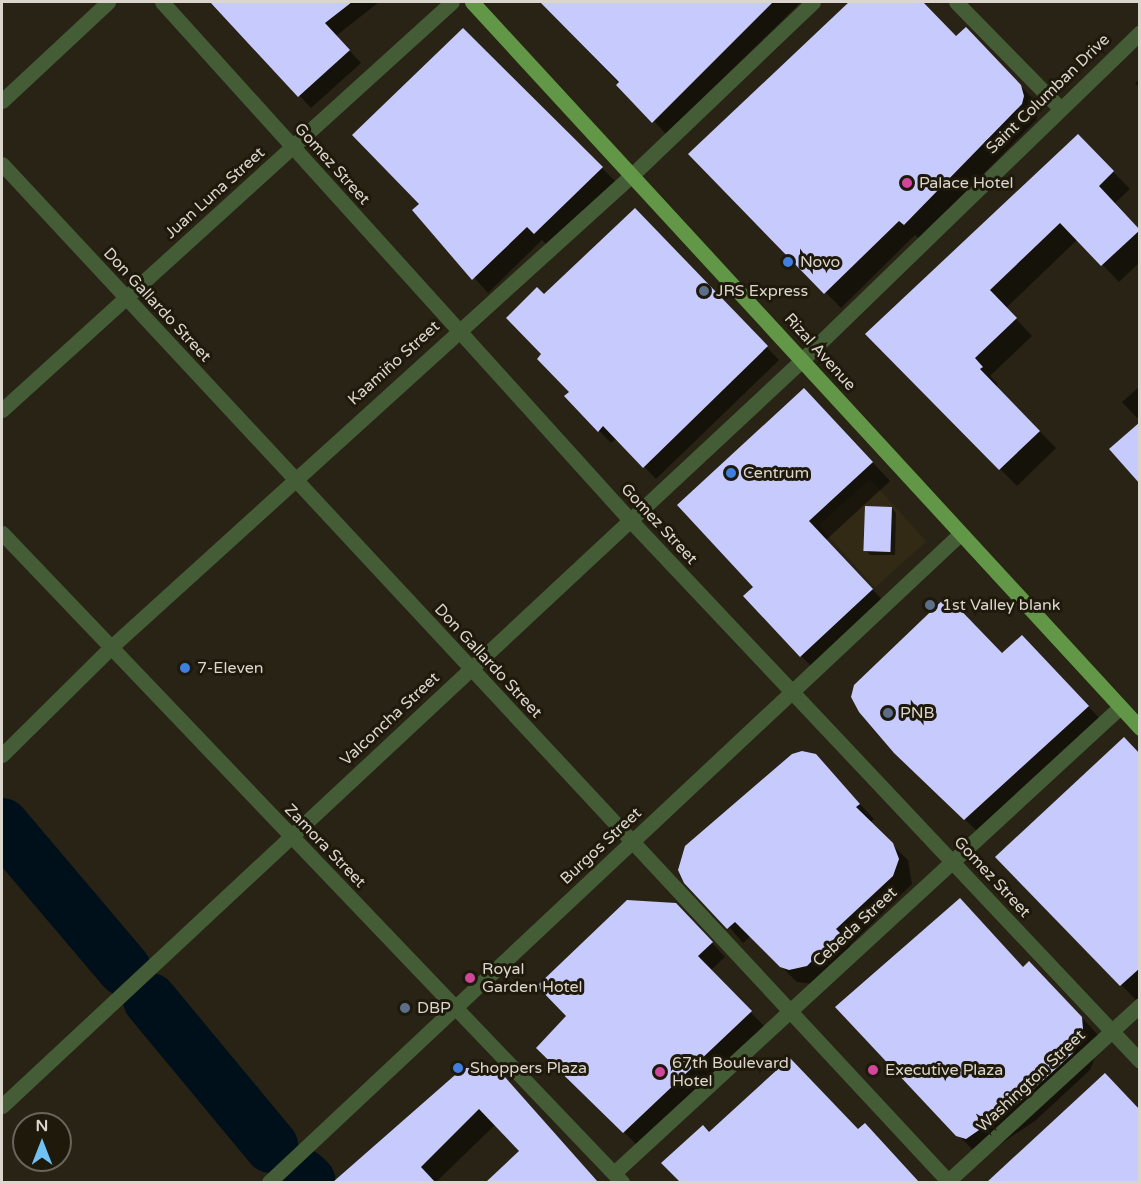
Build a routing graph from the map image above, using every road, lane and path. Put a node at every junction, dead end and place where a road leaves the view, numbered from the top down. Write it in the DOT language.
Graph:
graph roads {
  1 [pos="108,2"];
  2 [pos="162,2"];
  3 [pos="452,2"];
  4 [pos="472,2"];
  5 [pos="813,2"];
  6 [pos="956,2"];
  7 [pos="1140,32"];
  8 [pos="2,101"];
  9 [pos="1059,107"];
  10 [pos="292,147"];
  11 [pos="2,164"];
  12 [pos="633,174"];
  13 [pos="126,298"];
  14 [pos="459,329"];
  15 [pos="803,359"];
  16 [pos="2,410"];
  17 [pos="293,478"];
  18 [pos="630,520"];
  19 [pos="2,534"];
  20 [pos="958,535"];
  21 [pos="111,648"];
  22 [pos="470,668"];
  23 [pos="792,691"];
  24 [pos="1120,707"];
  25 [pos="1140,728"];
  26 [pos="2,755"];
  27 [pos="291,836"];
  28 [pos="632,842"];
  29 [pos="952,862"];
  30 [pos="1140,1005"];
  31 [pos="455,1007"];
  32 [pos="790,1011"];
  33 [pos="1112,1031"];
  34 [pos="1140,1061"];
  35 [pos="2,1106"];
  36 [pos="618,1178"];
  37 [pos="269,1182"];
  38 [pos="948,1182"];
  1 -- 8 [label="street"];
  2 -- 10 [label="street, Gomez Street"];
  3 -- 10 [label="street, Juan Luna Street"];
  4 -- 12 [label="main road, Rizal Avenue"];
  5 -- 12 [label="street, Kaamiño Street"];
  6 -- 9 [label="street"];
  7 -- 9 [label="street, Saint Columban Drive"];
  9 -- 15 [label="street, Saint Columban Drive"];
  10 -- 13 [label="street, Juan Luna Street"];
  10 -- 14 [label="street, Gomez Street"];
  11 -- 13 [label="street, Don Gallardo Street"];
  12 -- 14 [label="street, Kaamiño Street"];
  12 -- 15 [label="main road, Rizal Avenue"];
  13 -- 16 [label="street, Juan Luna Street"];
  13 -- 17 [label="street, Don Gallardo Street"];
  14 -- 17 [label="street, Kaamiño Street"];
  14 -- 18 [label="street, Gomez Street"];
  15 -- 18 [label="street, Valconcha Street"];
  15 -- 20 [label="main road, Rizal Avenue"];
  17 -- 21 [label="street, Kaamiño Street"];
  17 -- 22 [label="street, Don Gallardo Street"];
  18 -- 22 [label="street, Valconcha Street"];
  18 -- 23 [label="street, Gomez Street"];
  19 -- 21 [label="street, Zamora Street"];
  20 -- 23 [label="street, Burgos Street"];
  20 -- 24 [label="main road, Rizal Avenue"];
  21 -- 26 [label="street, Kaamiño Street"];
  21 -- 27 [label="street, Zamora Street"];
  22 -- 27 [label="street, Valconcha Street"];
  22 -- 28 [label="street, Don Gallardo Street"];
  23 -- 28 [label="street, Burgos Street"];
  23 -- 29 [label="street, Gomez Street"];
  24 -- 25 [label="main road, Rizal Avenue"];
  24 -- 29 [label="street, Cebeda Street"];
  27 -- 31 [label="street, Zamora Street"];
  27 -- 35 [label="street, Valconcha Street"];
  28 -- 31 [label="street, Burgos Street"];
  28 -- 32 [label="street, Don Gallardo Street"];
  29 -- 32 [label="street, Cebeda Street"];
  29 -- 33 [label="street, Gomez Street"];
  30 -- 33 [label="street, Washington Street"];
  31 -- 36 [label="street, Zamora Street"];
  31 -- 37 [label="street, Burgos Street"];
  32 -- 36 [label="street, Cebeda Street"];
  32 -- 38 [label="street, Don Gallardo Street"];
  33 -- 34 [label="street, Gomez Street"];
  33 -- 38 [label="street, Washington Street"];
}
